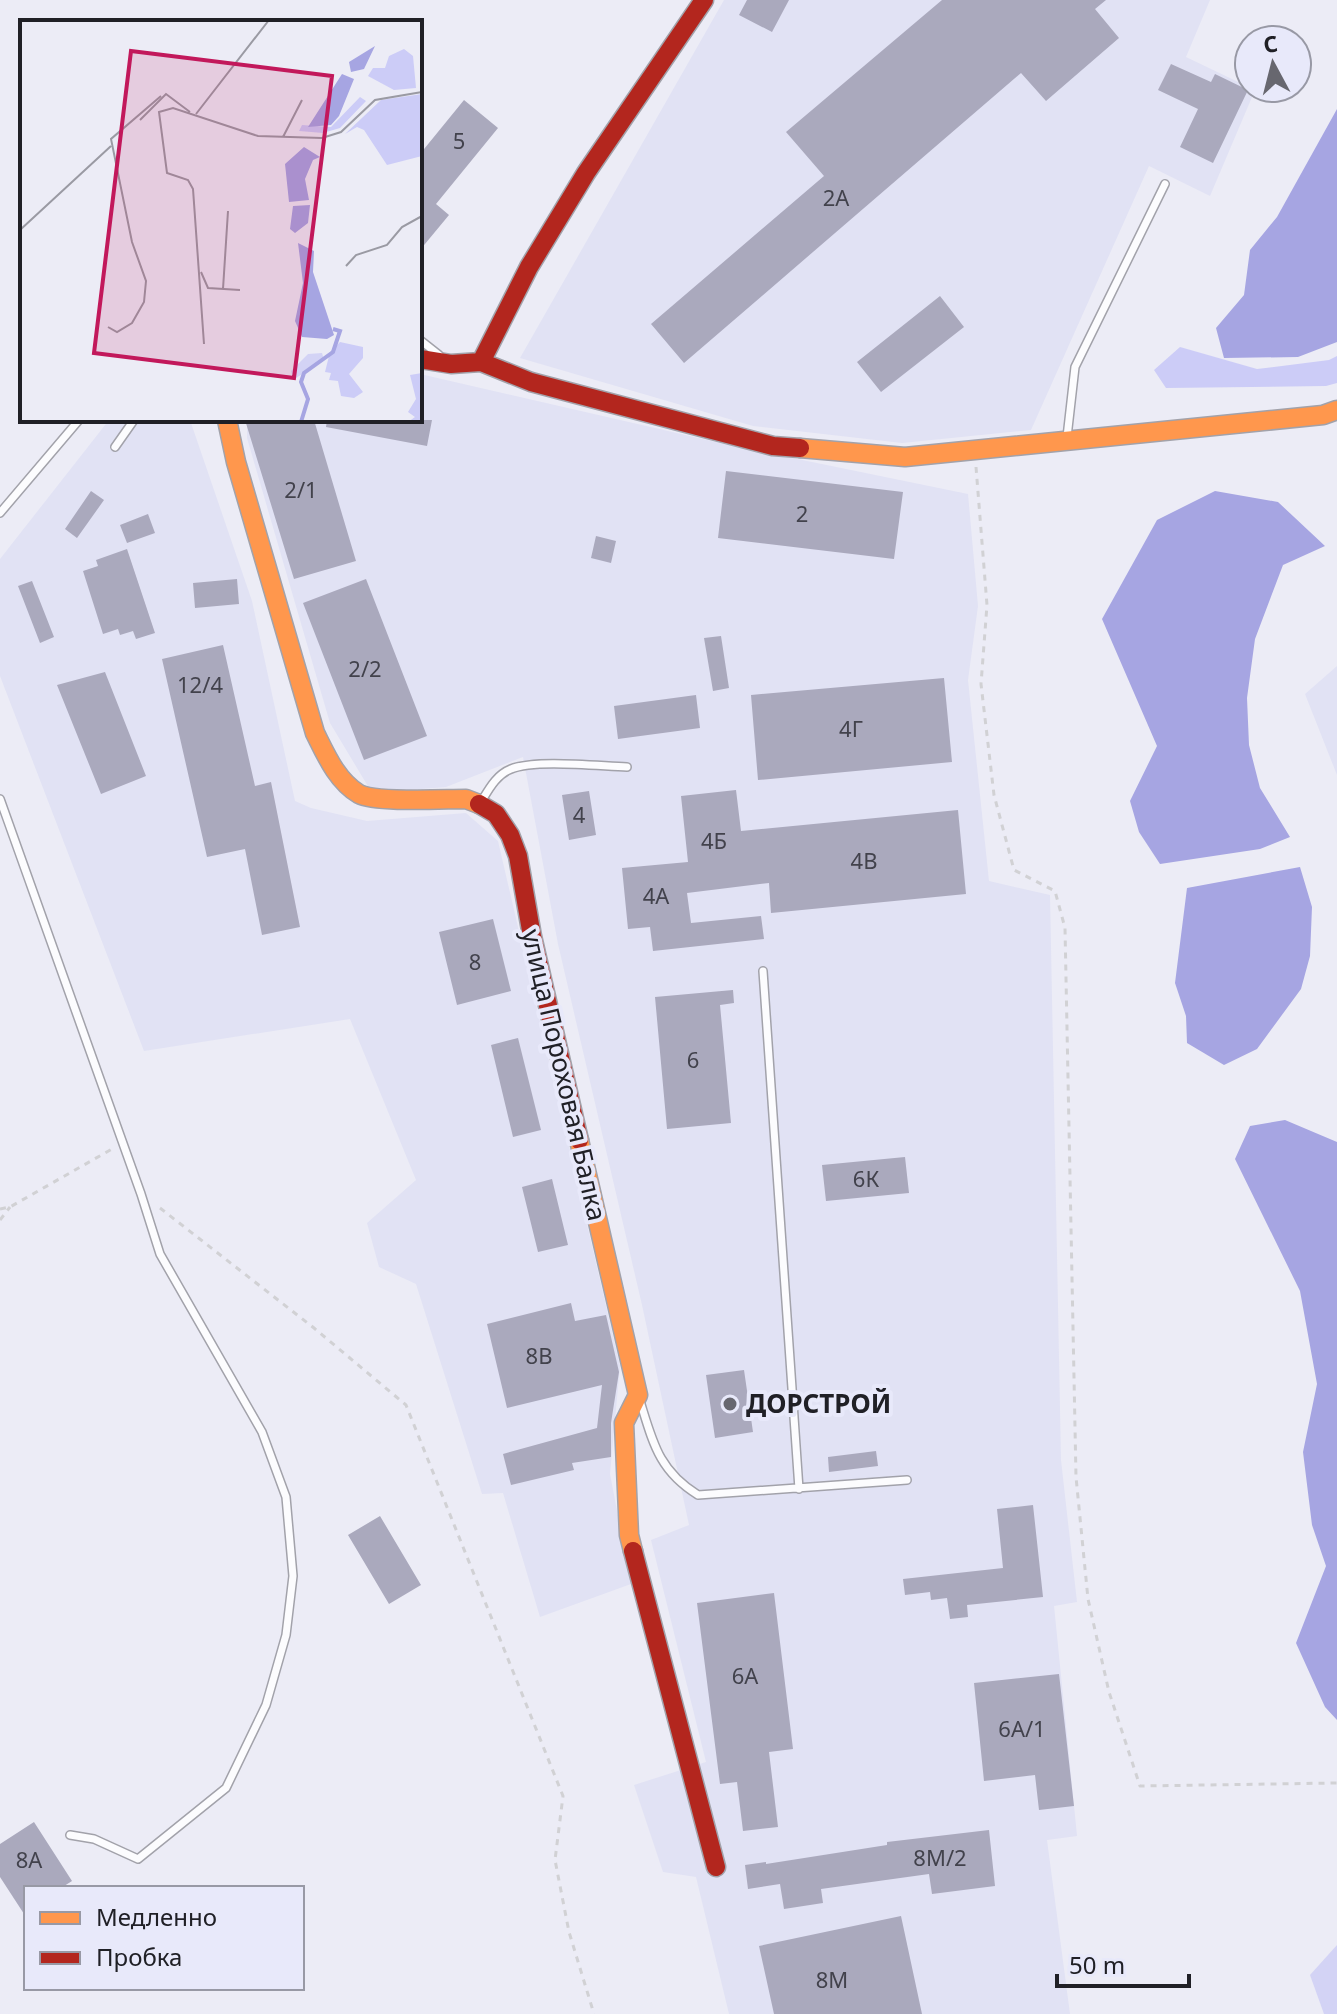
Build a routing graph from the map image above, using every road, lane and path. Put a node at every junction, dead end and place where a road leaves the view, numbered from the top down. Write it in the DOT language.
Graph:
graph roads {
  1 [pos="704,0"];
  2 [pos="1165,184"];
  3 [pos="422,342"];
  4 [pos="422,359"];
  5 [pos="481,362"];
  6 [pos="451,364"];
  7 [pos="1337,410"];
  8 [pos="77,422"];
  9 [pos="133,422"];
  10 [pos="227,422"];
  11 [pos="1066,443"];
  12 [pos="115,447"];
  13 [pos="974,451"];
  14 [pos="0,513"];
  15 [pos="627,767"];
  16 [pos="0,799"];
  17 [pos="480,804"];
  18 [pos="763,971"];
  19 [pos="123,1143"];
  20 [pos="141,1194"];
  21 [pos="10,1207"];
  22 [pos="0,1209"];
  23 [pos="0,1220"];
  24 [pos="638,1395"];
  25 [pos="907,1480"];
  26 [pos="799,1489"];
  27 [pos="1337,1783"];
  28 [pos="70,1835"];
  29 [pos="716,1867"];
  30 [pos="594,2014"];
  1 -- 5 [label="street"];
  2 -- 11 [label="lane"];
  3 -- 6 [label="lane"];
  4 -- 6 [label="street"];
  5 -- 6 [label="street"];
  5 -- 13 [label="street"];
  7 -- 11 [label="street"];
  8 -- 14 [label="lane"];
  9 -- 12 [label="lane"];
  10 -- 17 [label="street"];
  11 -- 13 [label="street"];
  13 -- 27 [label="path"];
  15 -- 17 [label="lane"];
  16 -- 19 [label="lane"];
  17 -- 24 [label="street, улица Пороховая Балка"];
  18 -- 26 [label="lane"];
  19 -- 20 [label="lane"];
  19 -- 21 [label="path"];
  20 -- 28 [label="lane"];
  20 -- 30 [label="path"];
  21 -- 22 [label="path"];
  21 -- 23 [label="path"];
  24 -- 26 [label="lane"];
  24 -- 29 [label="street"];
  25 -- 26 [label="lane"];
}
